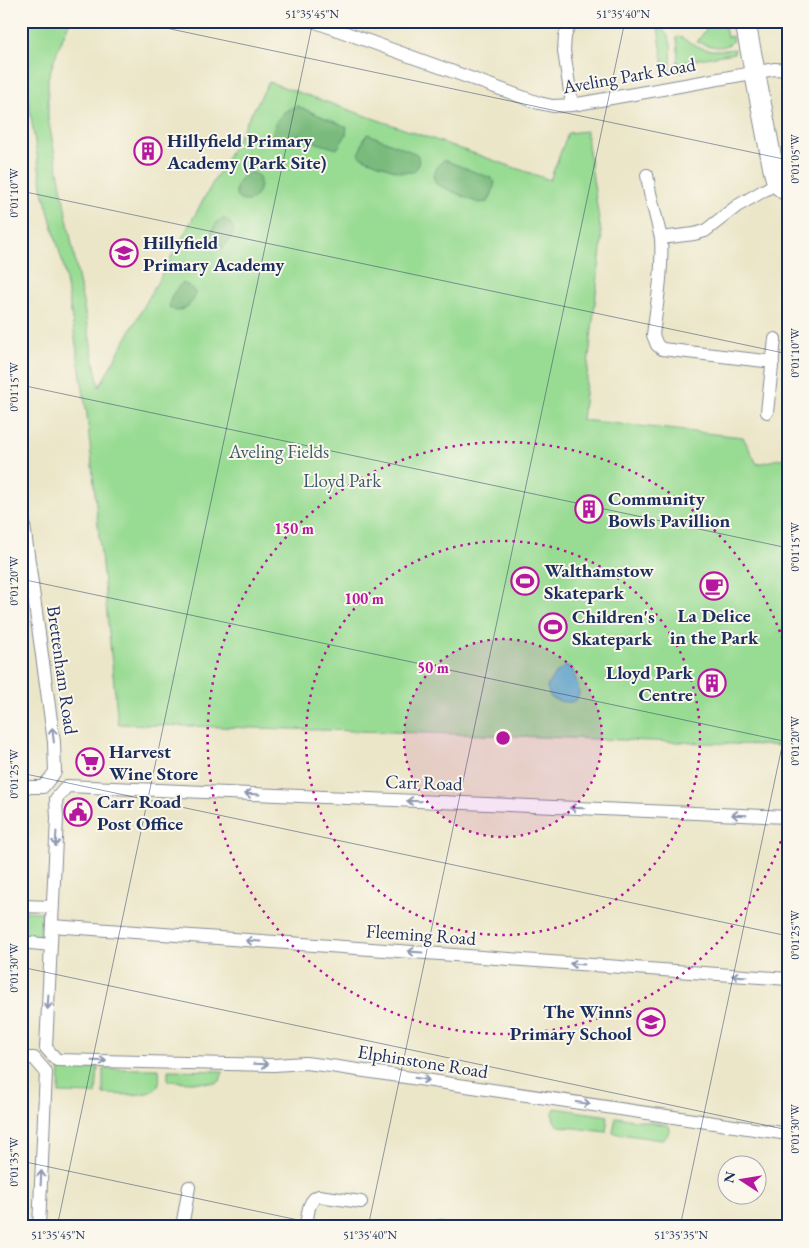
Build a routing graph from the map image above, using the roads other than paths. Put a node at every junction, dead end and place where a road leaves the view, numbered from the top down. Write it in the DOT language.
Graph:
graph roads {
  1 [pos="313,21"];
  2 [pos="571,21"];
  3 [pos="746,21"];
  4 [pos="788,70"];
  5 [pos="765,71"];
  6 [pos="572,104"];
  7 [pos="647,175"];
  8 [pos="782,187"];
  9 [pos="661,238"];
  10 [pos="775,339"];
  11 [pos="772,362"];
  12 [pos="767,412"];
  13 [pos="21,504"];
  14 [pos="21,787"];
  15 [pos="788,817"];
  16 [pos="21,906"];
  17 [pos="53,907"];
  18 [pos="52,926"];
  19 [pos="21,942"];
  20 [pos="51,944"];
  21 [pos="788,979"];
  22 [pos="21,1058"];
  23 [pos="788,1134"];
  24 [pos="189,1187"];
  25 [pos="361,1202"];
  26 [pos="39,1227"];
  27 [pos="182,1227"];
  28 [pos="306,1227"];
  29 [pos="436,1227"];
  30 [pos="446,1227"];
  1 -- 6 [label="street, Aveling Park Road"];
  2 -- 6 [label="street"];
  3 -- 5 [label="main road"];
  4 -- 5 [label="street, Aveling Park Road"];
  5 -- 6 [label="street, Aveling Park Road"];
  5 -- 8 [label="main road"];
  7 -- 9 [label="street"];
  8 -- 9 [label="street"];
  9 -- 11 [label="street"];
  10 -- 11 [label="street"];
  11 -- 12 [label="street"];
  14 -- 13 [label="street, Brettenham Road, one-way"];
  15 -- 17 [label="street, Carr Road, one-way"];
  16 -- 17 [label="street"];
  17 -- 18 [label="street"];
  18 -- 20 [label="street"];
  21 -- 18 [label="street, Fleeming Road, one-way"];
  19 -- 20 [label="street"];
  20 -- 23 [label="street, Elphinstone Road, one-way"];
  26 -- 22 [label="street, one-way"];
  24 -- 27 [label="street"];
  25 -- 28 [label="street"];
  29 -- 30 [label="street"];
}
